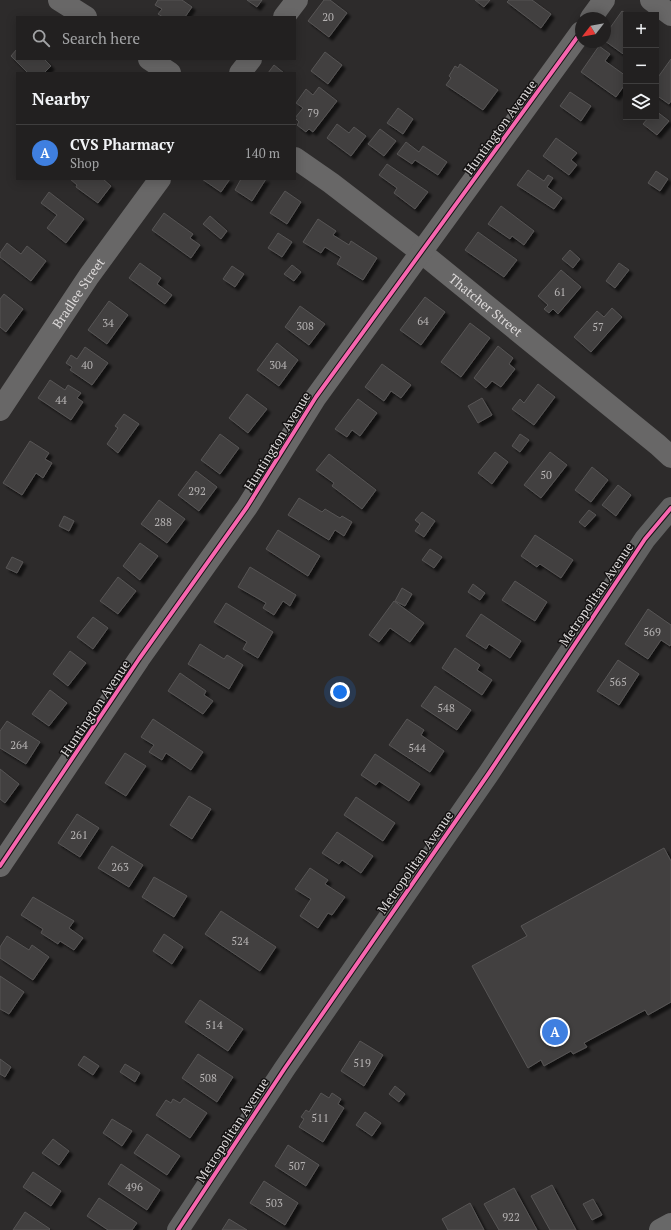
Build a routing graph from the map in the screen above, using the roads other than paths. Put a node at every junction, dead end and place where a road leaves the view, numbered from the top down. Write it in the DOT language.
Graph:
graph roads {
  1 [pos="59,0"];
  2 [pos="297,0"];
  3 [pos="604,0"];
  4 [pos="651,0"];
  5 [pos="595,12"];
  6 [pos="671,15"];
  7 [pos="84,16"];
  8 [pos="285,16"];
  9 [pos="575,40"];
  10 [pos="150,60"];
  11 [pos="250,60"];
  12 [pos="168,72"];
  13 [pos="241,72"];
  14 [pos="296,159"];
  15 [pos="159,180"];
  16 [pos="422,253"];
  17 [pos="0,410"];
  18 [pos="671,457"];
  19 [pos="671,508"];
  20 [pos="0,866"];
  21 [pos="671,1224"];
  22 [pos="178,1230"];
  23 [pos="660,1230"];
  1 -- 7 [label="street"];
  2 -- 8 [label="street"];
  3 -- 5 [label="street"];
  4 -- 6 [label="street"];
  9 -- 16 [label="street, Huntington Avenue"];
  10 -- 12 [label="street"];
  11 -- 13 [label="street"];
  14 -- 16 [label="street, Thatcher Street"];
  15 -- 17 [label="street, Bradlee Street"];
  16 -- 18 [label="street, Thatcher Street"];
  16 -- 20 [label="street, Huntington Avenue"];
  19 -- 22 [label="street, Metropolitan Avenue"];
  21 -- 23 [label="main road"];
}
